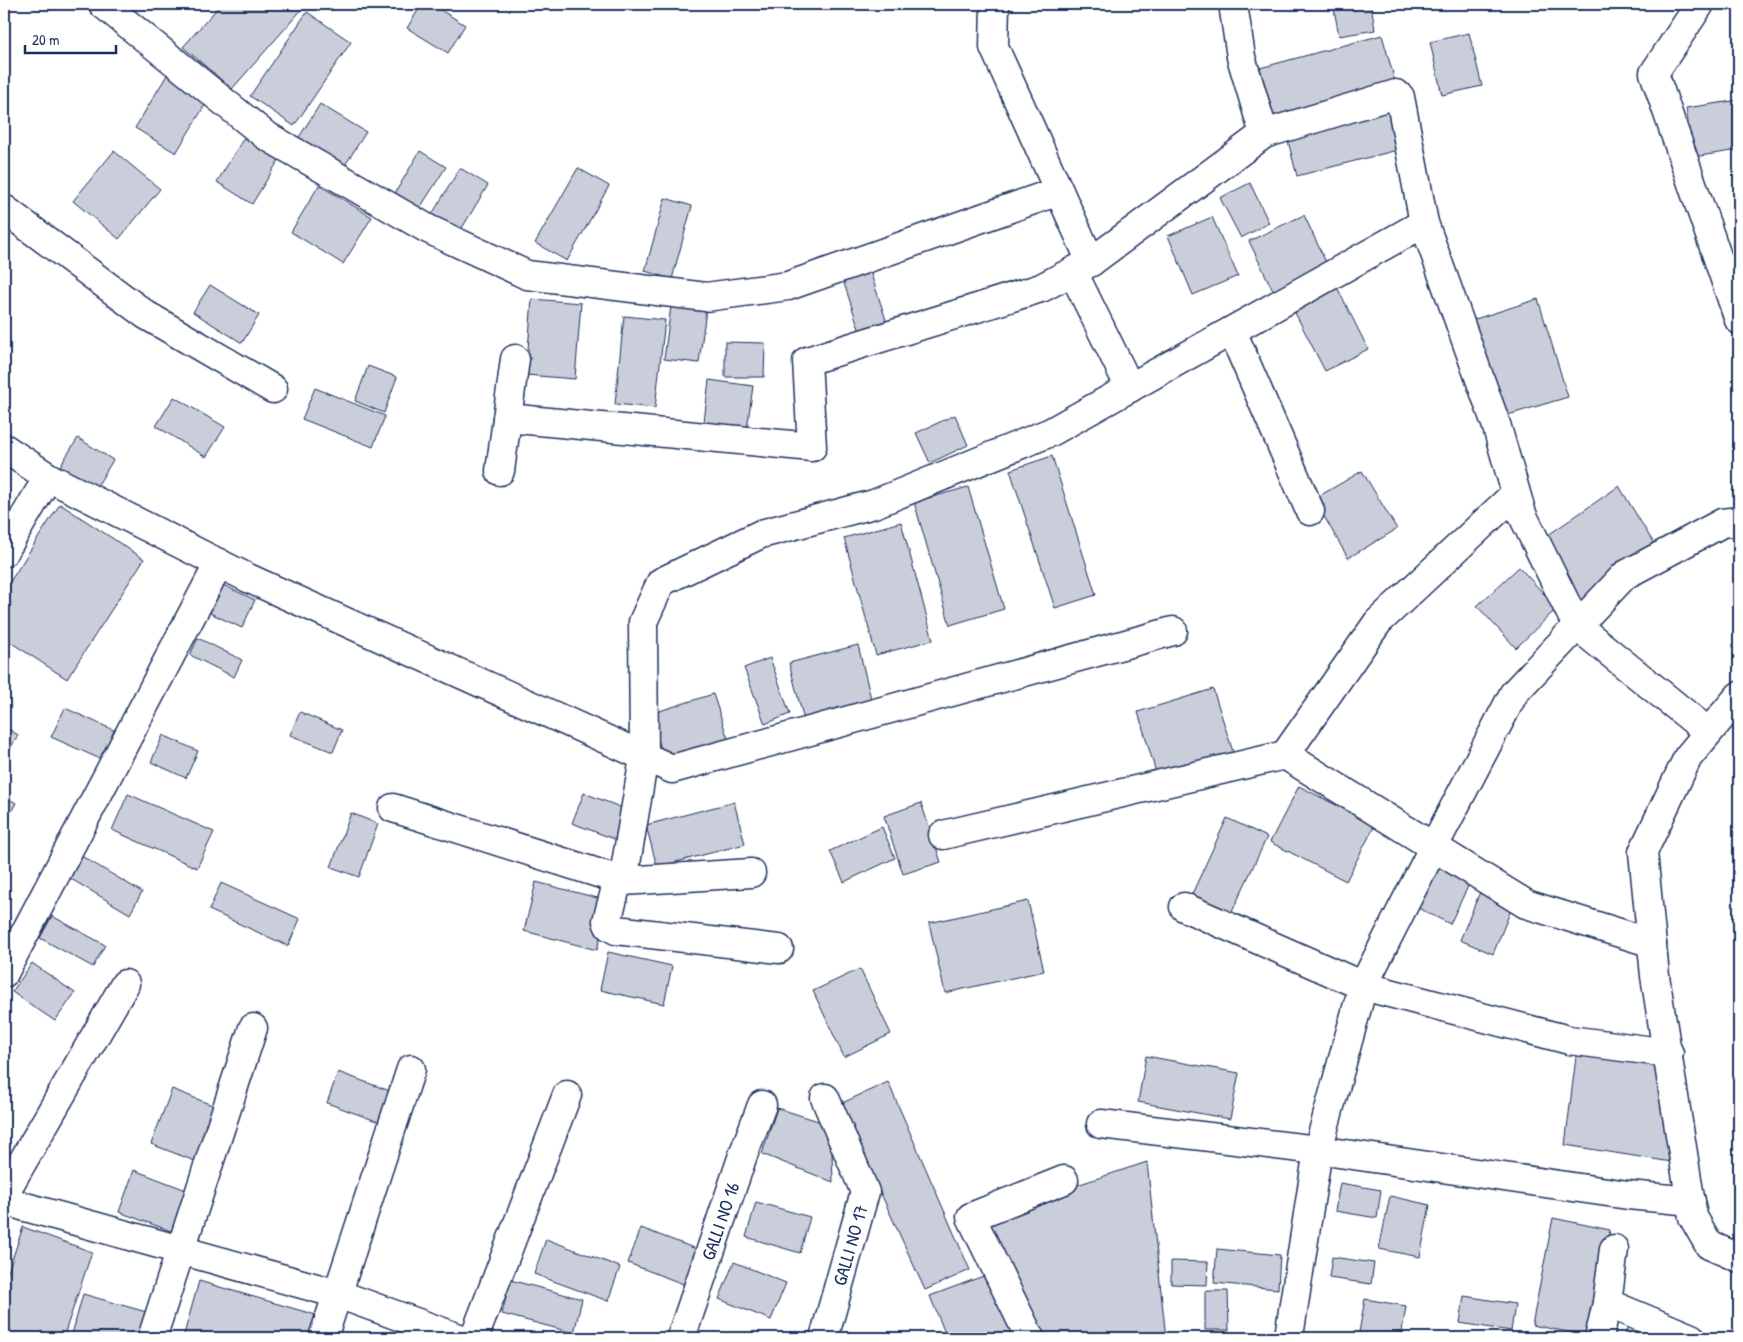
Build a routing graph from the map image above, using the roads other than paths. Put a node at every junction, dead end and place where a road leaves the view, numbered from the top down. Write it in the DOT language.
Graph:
graph roads {
  1 [pos="103,4"];
  2 [pos="995,4"];
  3 [pos="1233,4"];
  4 [pos="1700,4"];
  5 [pos="1264,134"];
  6 [pos="1059,191"];
  7 [pos="4,209"];
  8 [pos="1424,223"];
  9 [pos="1082,267"];
  10 [pos="1739,320"];
  11 [pos="1232,331"];
  12 [pos="515,359"];
  13 [pos="1130,388"];
  14 [pos="273,389"];
  15 [pos="507,418"];
  16 [pos="4,448"];
  17 [pos="500,471"];
  18 [pos="48,477"];
  19 [pos="1516,494"];
  20 [pos="1310,511"];
  21 [pos="1739,521"];
  22 [pos="4,552"];
  23 [pos="219,563"];
  24 [pos="1577,626"];
  25 [pos="1172,631"];
  26 [pos="1739,696"];
  27 [pos="1708,732"];
  28 [pos="1285,755"];
  29 [pos="644,758"];
  30 [pos="393,808"];
  31 [pos="943,836"];
  32 [pos="1434,846"];
  33 [pos="751,873"];
  34 [pos="620,881"];
  35 [pos="1184,907"];
  36 [pos="1652,943"];
  37 [pos="779,949"];
  38 [pos="4,973"];
  39 [pos="125,984"];
  40 [pos="1363,986"];
  41 [pos="253,1028"];
  42 [pos="1669,1053"];
  43 [pos="411,1068"];
  44 [pos="567,1095"];
  45 [pos="825,1098"];
  46 [pos="762,1105"];
  47 [pos="1101,1124"];
  48 [pos="1318,1150"];
  49 [pos="1064,1180"];
  50 [pos="4,1194"];
  51 [pos="4,1199"];
  52 [pos="1690,1201"];
  53 [pos="1614,1249"];
  54 [pos="180,1251"];
  55 [pos="1739,1258"];
  56 [pos="338,1294"];
  57 [pos="1606,1303"];
  58 [pos="1289,1336"];
  59 [pos="152,1338"];
  60 [pos="323,1338"];
  61 [pos="458,1338"];
  62 [pos="474,1338"];
  63 [pos="681,1338"];
  64 [pos="824,1338"];
  65 [pos="1030,1338"];
  66 [pos="1599,1338"];
  67 [pos="1691,1338"];
  1 -- 6 [label="street"];
  2 -- 6 [label="street"];
  3 -- 5 [label="street"];
  4 -- 10 [label="street"];
  5 -- 8 [label="street"];
  5 -- 9 [label="street"];
  6 -- 9 [label="street"];
  7 -- 14 [label="street"];
  8 -- 11 [label="street"];
  8 -- 19 [label="street"];
  9 -- 13 [label="street"];
  9 -- 15 [label="street"];
  11 -- 13 [label="street"];
  11 -- 20 [label="street"];
  12 -- 15 [label="street"];
  13 -- 29 [label="street"];
  15 -- 17 [label="street"];
  16 -- 18 [label="street"];
  18 -- 22 [label="street"];
  18 -- 23 [label="street"];
  19 -- 24 [label="street"];
  19 -- 28 [label="street"];
  21 -- 24 [label="street"];
  23 -- 29 [label="street"];
  23 -- 38 [label="street"];
  24 -- 27 [label="street"];
  24 -- 32 [label="street"];
  25 -- 29 [label="street"];
  26 -- 27 [label="street"];
  27 -- 36 [label="street"];
  28 -- 31 [label="street"];
  28 -- 32 [label="street"];
  29 -- 34 [label="street"];
  30 -- 34 [label="street"];
  32 -- 36 [label="street"];
  32 -- 40 [label="street"];
  33 -- 34 [label="street"];
  34 -- 37 [label="street"];
  35 -- 40 [label="street"];
  36 -- 42 [label="street"];
  39 -- 50 [label="street"];
  40 -- 42 [label="street"];
  40 -- 48 [label="street"];
  41 -- 54 [label="street"];
  42 -- 52 [label="street"];
  43 -- 56 [label="street"];
  44 -- 62 [label="street"];
  45 -- 64 [label="street, GALLI NO 17"];
  46 -- 63 [label="street, GALLI NO 16"];
  47 -- 48 [label="street"];
  48 -- 52 [label="street"];
  48 -- 58 [label="street"];
  49 -- 65 [label="street"];
  51 -- 54 [label="street"];
  52 -- 55 [label="street"];
  53 -- 57 [label="street"];
  54 -- 56 [label="street"];
  54 -- 59 [label="street"];
  56 -- 60 [label="street"];
  56 -- 61 [label="street"];
  57 -- 66 [label="street"];
  57 -- 67 [label="street"];
}
